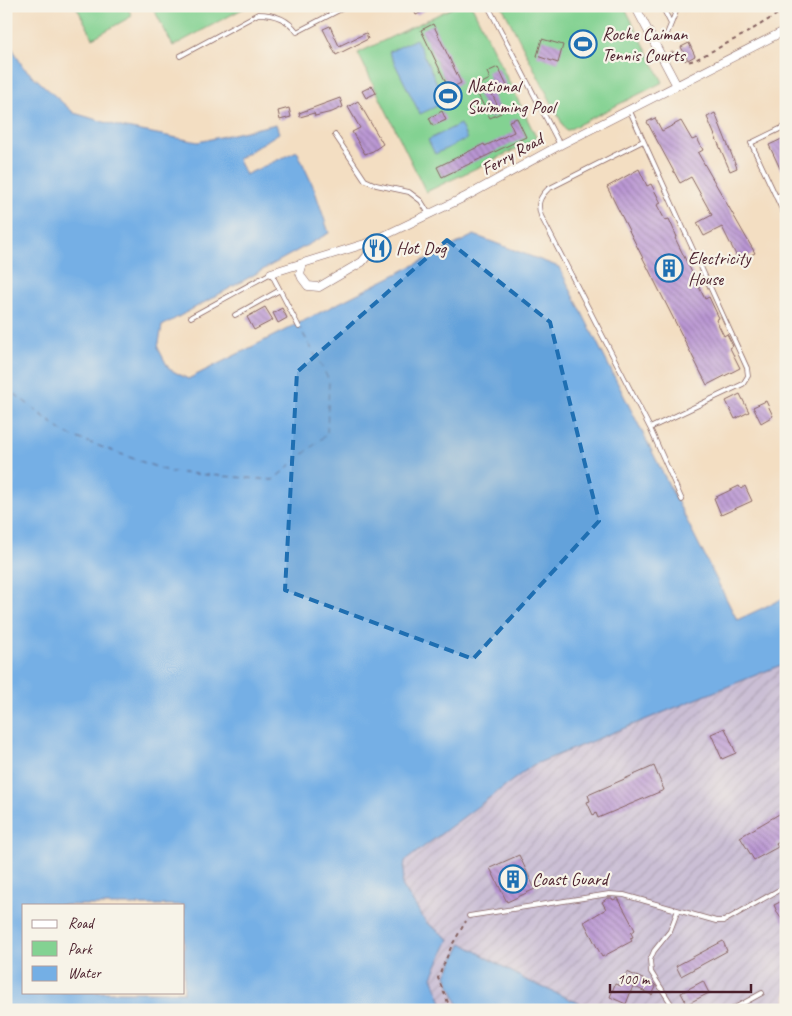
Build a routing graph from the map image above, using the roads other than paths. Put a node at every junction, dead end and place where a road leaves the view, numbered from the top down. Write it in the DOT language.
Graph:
graph roads {
  1 [pos="347,6"];
  2 [pos="488,6"];
  3 [pos="635,6"];
  4 [pos="662,6"];
  5 [pos="676,6"];
  6 [pos="671,24"];
  7 [pos="786,30"];
  8 [pos="654,43"];
  9 [pos="180,56"];
  10 [pos="676,84"];
  11 [pos="629,109"];
  12 [pos="786,126"];
  13 [pos="335,135"];
  14 [pos="643,141"];
  15 [pos="560,145"];
  16 [pos="786,192"];
  17 [pos="776,197"];
  18 [pos="429,214"];
  19 [pos="786,218"];
  20 [pos="371,242"];
  21 [pos="303,263"];
  22 [pos="271,273"];
  23 [pos="280,290"];
  24 [pos="235,315"];
  25 [pos="191,317"];
  26 [pos="299,327"];
  27 [pos="650,428"];
  28 [pos="682,500"];
  29 [pos="786,886"];
  30 [pos="678,910"];
  31 [pos="469,916"];
  32 [pos="762,993"];
  33 [pos="675,1010"];
  34 [pos="731,1010"];
  1 -- 9 [label="lane"];
  2 -- 15 [label="lane"];
  3 -- 8 [label="street"];
  4 -- 6 [label="lane"];
  5 -- 6 [label="lane"];
  6 -- 8 [label="lane"];
  7 -- 10 [label="street, Ferry Road"];
  8 -- 10 [label="street"];
  10 -- 11 [label="street, Ferry Road"];
  11 -- 14 [label="lane"];
  11 -- 15 [label="street, Ferry Road"];
  12 -- 17 [label="lane"];
  13 -- 18 [label="lane"];
  14 -- 27 [label="lane"];
  14 -- 27 [label="lane"];
  15 -- 18 [label="street, Ferry Road"];
  16 -- 17 [label="lane"];
  17 -- 19 [label="lane"];
  18 -- 20 [label="street, Ferry Road"];
  20 -- 21 [label="street, Ferry Road"];
  20 -- 21 [label="street"];
  21 -- 22 [label="street, Ferry Road"];
  22 -- 23 [label="lane"];
  22 -- 25 [label="lane"];
  23 -- 24 [label="lane"];
  23 -- 26 [label="lane"];
  27 -- 28 [label="lane"];
  29 -- 30 [label="lane"];
  30 -- 31 [label="lane"];
  30 -- 33 [label="lane"];
  32 -- 34 [label="lane"];
}
